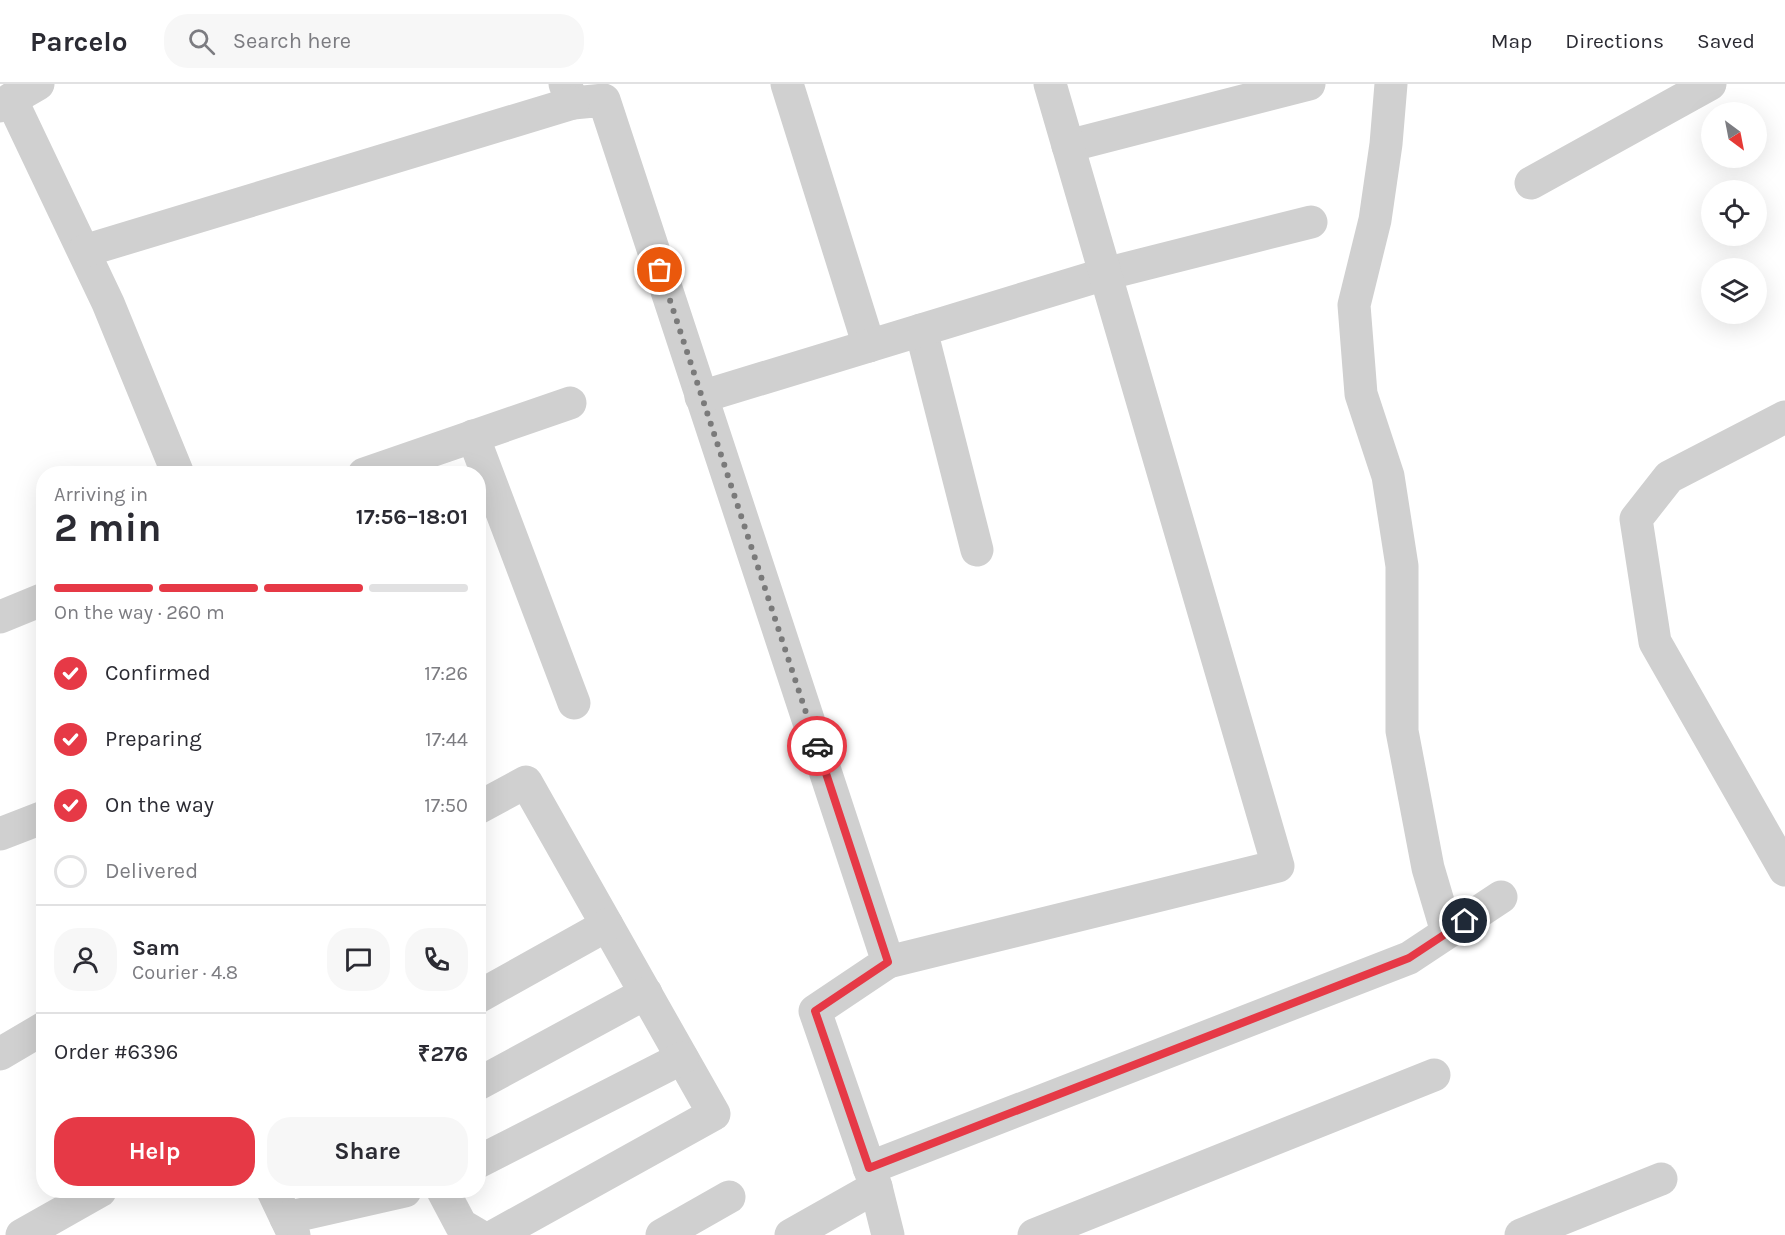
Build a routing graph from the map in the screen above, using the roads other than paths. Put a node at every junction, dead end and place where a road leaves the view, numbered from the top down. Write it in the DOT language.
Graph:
graph roads {
  1 [pos="787,84"];
  2 [pos="1050,84"];
  3 [pos="1310,84"];
  4 [pos="1391,84"];
  5 [pos="1710,84"];
  6 [pos="569,94"];
  7 [pos="17,96"];
  8 [pos="1068,146"];
  9 [pos="1531,183"];
  10 [pos="1311,222"];
  11 [pos="84,251"];
  12 [pos="1105,274"];
  13 [pos="921,330"];
  14 [pos="869,346"];
  15 [pos="701,397"];
  16 [pos="570,403"];
  17 [pos="1785,417"];
  18 [pos="473,436"];
  19 [pos="175,466"];
  20 [pos="387,466"];
  21 [pos="484,466"];
  22 [pos="486,470"];
  23 [pos="976,550"];
  24 [pos="36,601"];
  25 [pos="0,617"];
  26 [pos="574,703"];
  27 [pos="486,804"];
  28 [pos="36,820"];
  29 [pos="0,834"];
  30 [pos="1785,870"];
  31 [pos="1501,897"];
  32 [pos="607,925"];
  33 [pos="1447,933"];
  34 [pos="888,962"];
  35 [pos="486,993"];
  36 [pos="645,993"];
  37 [pos="36,1032"];
  38 [pos="3,1046"];
  39 [pos="682,1058"];
  40 [pos="1434,1075"];
  41 [pos="486,1080"];
  42 [pos="486,1158"];
  43 [pos="873,1177"];
  44 [pos="1661,1179"];
  45 [pos="729,1197"];
  46 [pos="88,1198"];
  47 [pos="370,1198"];
  48 [pos="447,1198"];
  49 [pos="284,1215"];
  50 [pos="22,1235"];
  51 [pos="478,1235"];
  52 [pos="496,1235"];
  53 [pos="662,1235"];
  54 [pos="791,1235"];
  55 [pos="888,1235"];
  56 [pos="1034,1235"];
  57 [pos="1521,1235"];
  1 -- 14 [label="street"];
  2 -- 8 [label="street"];
  3 -- 8 [label="street"];
  4 -- 33 [label="street"];
  5 -- 9 [label="street"];
  6 -- 11 [label="street"];
  6 -- 15 [label="street"];
  7 -- 11 [label="street"];
  8 -- 12 [label="street"];
  10 -- 12 [label="street"];
  11 -- 19 [label="street"];
  12 -- 13 [label="street"];
  12 -- 34 [label="street"];
  13 -- 14 [label="street"];
  13 -- 23 [label="street"];
  14 -- 15 [label="street"];
  15 -- 34 [label="street"];
  16 -- 18 [label="street"];
  17 -- 30 [label="street"];
  18 -- 20 [label="street"];
  18 -- 21 [label="street"];
  22 -- 26 [label="street"];
  24 -- 25 [label="street"];
  27 -- 32 [label="street"];
  28 -- 29 [label="street"];
  31 -- 33 [label="street"];
  32 -- 35 [label="street"];
  32 -- 36 [label="street"];
  33 -- 43 [label="street"];
  34 -- 43 [label="street"];
  36 -- 39 [label="street"];
  36 -- 41 [label="street"];
  37 -- 38 [label="street"];
  39 -- 42 [label="street"];
  39 -- 52 [label="street"];
  40 -- 56 [label="street"];
  43 -- 54 [label="street"];
  43 -- 55 [label="street"];
  44 -- 57 [label="street"];
  45 -- 53 [label="street"];
  46 -- 50 [label="street"];
  47 -- 49 [label="street"];
  48 -- 51 [label="street"];
}
